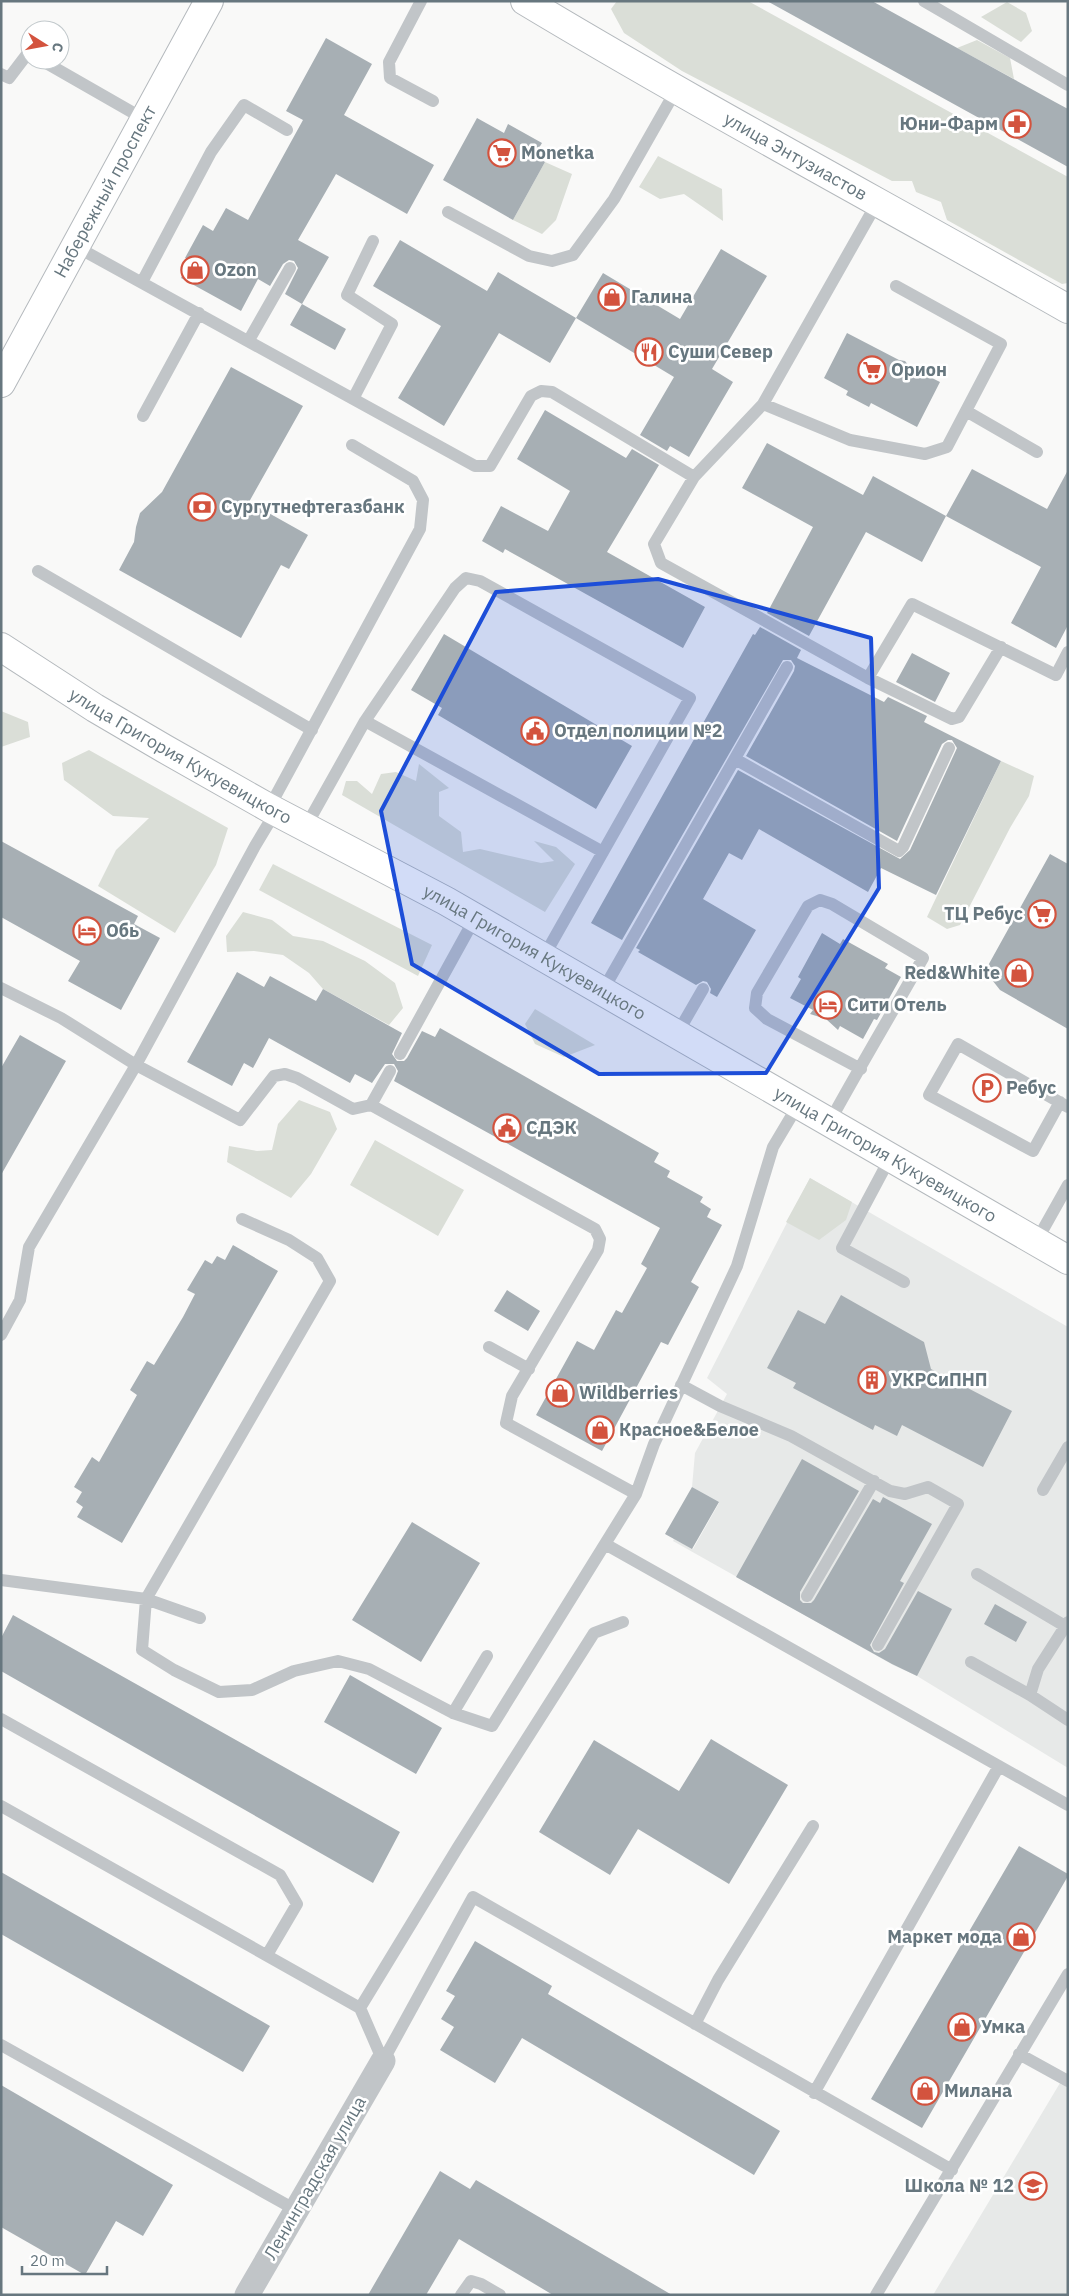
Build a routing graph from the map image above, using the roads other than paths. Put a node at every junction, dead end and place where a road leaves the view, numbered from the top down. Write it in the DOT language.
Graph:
graph roads {
  1 [pos="209,1"];
  2 [pos="421,1"];
  3 [pos="525,1"];
  4 [pos="924,1"];
  5 [pos="20,64"];
  6 [pos="59,70"];
  7 [pos="1,74"];
  8 [pos="1068,85"];
  9 [pos="676,90"];
  10 [pos="433,101"];
  11 [pos="144,119"];
  12 [pos="287,130"];
  13 [pos="878,201"];
  14 [pos="448,212"];
  15 [pos="373,241"];
  16 [pos="75,246"];
  17 [pos="290,268"];
  18 [pos="142,282"];
  19 [pos="896,286"];
  20 [pos="1068,309"];
  21 [pos="199,313"];
  22 [pos="249,340"];
  23 [pos="1,383"];
  24 [pos="353,400"];
  25 [pos="763,404"];
  26 [pos="966,411"];
  27 [pos="143,416"];
  28 [pos="352,445"];
  29 [pos="1037,452"];
  30 [pos="694,477"];
  31 [pos="38,571"];
  32 [pos="1,647"];
  33 [pos="1001,647"];
  34 [pos="1068,652"];
  35 [pos="787,667"];
  36 [pos="868,678"];
  37 [pos="365,721"];
  38 [pos="312,730"];
  39 [pos="949,748"];
  40 [pos="735,760"];
  41 [pos="273,810"];
  42 [pos="305,828"];
  43 [pos="603,852"];
  44 [pos="475,918"];
  45 [pos="543,958"];
  46 [pos="1,988"];
  47 [pos="703,989"];
  48 [pos="602,992"];
  49 [pos="677,1034"];
  50 [pos="400,1054"];
  51 [pos="136,1065"];
  52 [pos="861,1069"];
  53 [pos="390,1071"];
  54 [pos="1064,1104"];
  55 [pos="371,1105"];
  56 [pos="798,1105"];
  57 [pos="829,1123"];
  58 [pos="890,1158"];
  59 [pos="1068,1185"];
  60 [pos="242,1219"];
  61 [pos="1036,1242"];
  62 [pos="1068,1260"];
  63 [pos="904,1282"];
  64 [pos="1,1334"];
  65 [pos="489,1347"];
  66 [pos="529,1369"];
  67 [pos="681,1385"];
  68 [pos="1068,1447"];
  69 [pos="874,1481"];
  70 [pos="1043,1490"];
  71 [pos="636,1494"];
  72 [pos="605,1544"];
  73 [pos="977,1574"];
  74 [pos="2,1576"];
  75 [pos="806,1596"];
  76 [pos="146,1599"];
  77 [pos="200,1618"];
  78 [pos="623,1622"];
  79 [pos="1067,1624"];
  80 [pos="878,1645"];
  81 [pos="487,1656"];
  82 [pos="971,1662"];
  83 [pos="1030,1695"];
  84 [pos="454,1714"];
  85 [pos="1,1718"];
  86 [pos="1068,1720"];
  87 [pos="999,1766"];
  88 [pos="1068,1805"];
  89 [pos="1,1806"];
  90 [pos="813,1826"];
  91 [pos="266,1955"];
  92 [pos="1068,1974"];
  93 [pos="360,2008"];
  94 [pos="695,2024"];
  95 [pos="1,2046"];
  96 [pos="1018,2054"];
  97 [pos="383,2061"];
  98 [pos="1068,2081"];
  99 [pos="814,2093"];
  100 [pos="952,2170"];
  101 [pos="296,2210"];
  102 [pos="247,2295"];
  103 [pos="461,2295"];
  104 [pos="500,2295"];
  105 [pos="876,2295"];
  1 -- 11 [label="street, Набережный проспект"];
  2 -- 10 [label="lane"];
  3 -- 9 [label="street, улица Энтузиастов"];
  4 -- 8 [label="lane"];
  5 -- 7 [label="lane"];
  6 -- 11 [label="lane"];
  9 -- 13 [label="street, улица Энтузиастов"];
  9 -- 14 [label="lane"];
  11 -- 16 [label="street, Набережный проспект"];
  12 -- 18 [label="lane"];
  13 -- 20 [label="street, улица Энтузиастов"];
  13 -- 25 [label="lane"];
  15 -- 24 [label="lane"];
  16 -- 18 [label="lane"];
  16 -- 23 [label="street, Набережный проспект"];
  17 -- 22 [label="lane"];
  18 -- 21 [label="lane"];
  19 -- 26 [label="lane"];
  21 -- 22 [label="lane"];
  21 -- 27 [label="lane"];
  22 -- 24 [label="lane"];
  24 -- 30 [label="lane"];
  25 -- 26 [label="lane"];
  25 -- 30 [label="lane"];
  26 -- 29 [label="lane"];
  28 -- 38 [label="lane"];
  30 -- 36 [label="lane"];
  31 -- 38 [label="lane"];
  32 -- 41 [label="street, улица Григория Кукуевицкого"];
  33 -- 34 [label="lane"];
  33 -- 36 [label="lane"];
  33 -- 36 [label="lane"];
  35 -- 40 [label="lane"];
  37 -- 42 [label="lane"];
  37 -- 43 [label="lane"];
  37 -- 43 [label="lane"];
  38 -- 41 [label="lane"];
  39 -- 40 [label="lane"];
  40 -- 48 [label="lane"];
  41 -- 42 [label="street, улица Григория Кукуевицкого"];
  41 -- 51 [label="lane"];
  42 -- 44 [label="street, улица Григория Кукуевицкого"];
  43 -- 45 [label="lane"];
  44 -- 45 [label="street, улица Григория Кукуевицкого"];
  44 -- 50 [label="lane"];
  45 -- 48 [label="street, улица Григория Кукуевицкого"];
  46 -- 51 [label="lane"];
  47 -- 49 [label="lane"];
  48 -- 49 [label="street, улица Григория Кукуевицкого"];
  49 -- 56 [label="street, улица Григория Кукуевицкого"];
  51 -- 55 [label="lane"];
  51 -- 64 [label="lane"];
  52 -- 52 [label="lane"];
  52 -- 57 [label="lane"];
  53 -- 55 [label="lane"];
  54 -- 54 [label="lane"];
  55 -- 66 [label="lane"];
  56 -- 57 [label="street, улица Григория Кукуевицкого"];
  56 -- 67 [label="lane"];
  57 -- 58 [label="street, улица Григория Кукуевицкого"];
  58 -- 61 [label="street, улица Григория Кукуевицкого"];
  58 -- 63 [label="lane"];
  59 -- 61 [label="lane"];
  60 -- 76 [label="lane"];
  61 -- 62 [label="street, улица Григория Кукуевицкого"];
  65 -- 66 [label="lane"];
  66 -- 71 [label="lane"];
  67 -- 69 [label="lane"];
  67 -- 71 [label="lane"];
  68 -- 70 [label="lane"];
  69 -- 75 [label="lane"];
  69 -- 80 [label="lane"];
  71 -- 72 [label="lane"];
  72 -- 84 [label="lane"];
  72 -- 87 [label="lane"];
  73 -- 79 [label="lane"];
  74 -- 76 [label="lane"];
  76 -- 77 [label="lane"];
  76 -- 84 [label="lane"];
  78 -- 93 [label="lane"];
  79 -- 83 [label="lane"];
  81 -- 84 [label="lane"];
  82 -- 83 [label="lane"];
  83 -- 86 [label="lane"];
  85 -- 91 [label="lane"];
  87 -- 88 [label="lane"];
  87 -- 99 [label="lane"];
  89 -- 91 [label="lane"];
  90 -- 94 [label="lane"];
  91 -- 93 [label="lane"];
  92 -- 96 [label="lane"];
  93 -- 97 [label="lane"];
  94 -- 97 [label="lane"];
  94 -- 99 [label="lane"];
  95 -- 101 [label="lane"];
  96 -- 98 [label="lane"];
  96 -- 100 [label="lane"];
  97 -- 101 [label="street, Ленинградская улица"];
  99 -- 100 [label="lane"];
  100 -- 105 [label="lane"];
  101 -- 102 [label="street, Ленинградская улица"];
  103 -- 104 [label="lane"];
}
